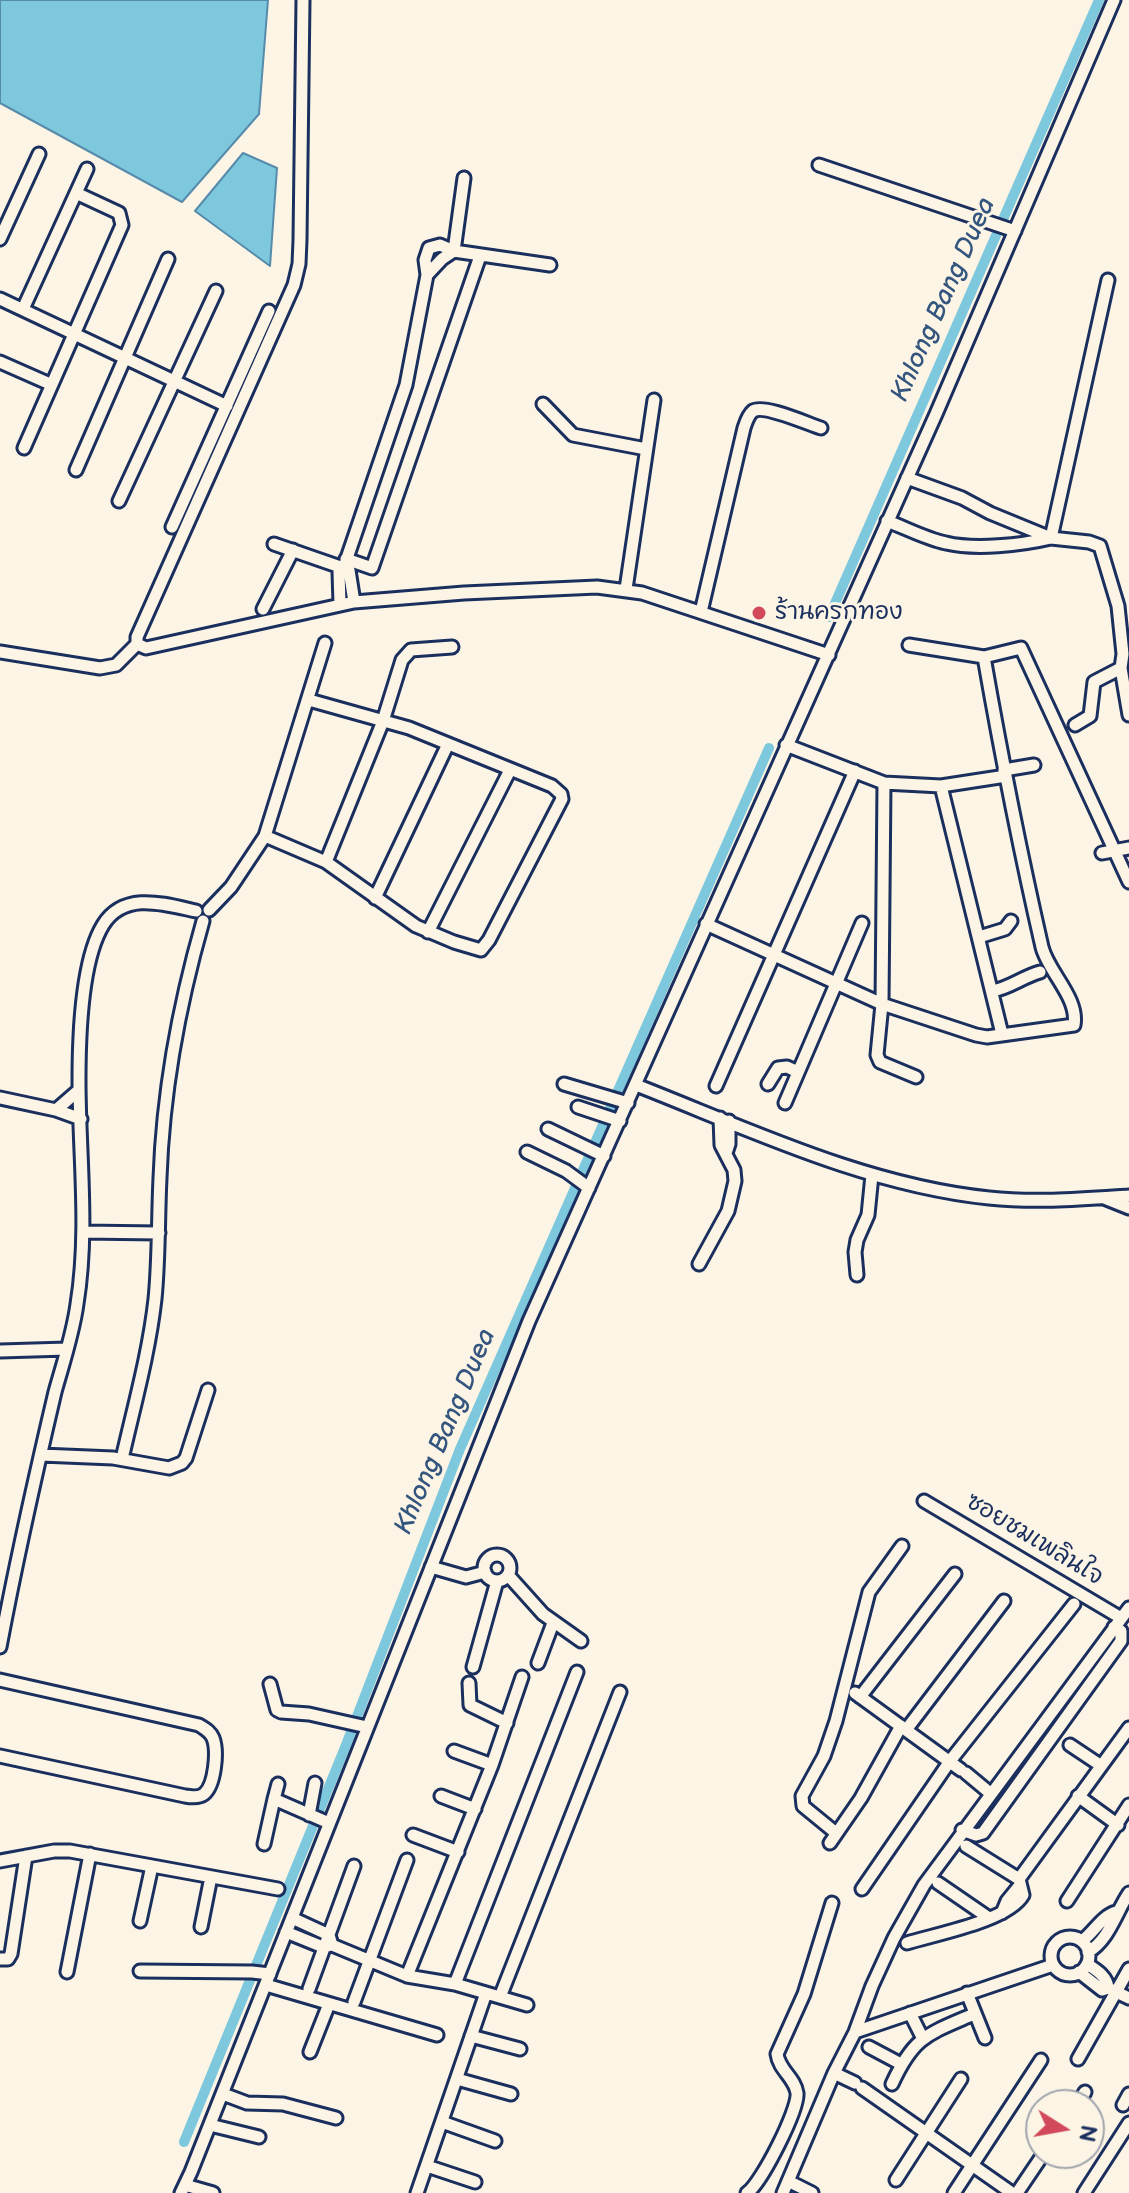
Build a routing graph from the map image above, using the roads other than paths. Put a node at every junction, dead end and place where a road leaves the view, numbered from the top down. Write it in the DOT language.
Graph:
graph roads {
  1 [pos="303,0"];
  2 [pos="1114,0"];
  3 [pos="39,154"];
  4 [pos="819,165"];
  5 [pos="87,169"];
  6 [pos="464,178"];
  7 [pos="76,193"];
  8 [pos="1010,229"];
  9 [pos="0,239"];
  10 [pos="454,251"];
  11 [pos="480,256"];
  12 [pos="168,259"];
  13 [pos="550,265"];
  14 [pos="1108,280"];
  15 [pos="216,291"];
  16 [pos="0,299"];
  17 [pos="23,309"];
  18 [pos="269,311"];
  19 [pos="73,333"];
  20 [pos="124,358"];
  21 [pos="0,362"];
  22 [pos="175,381"];
  23 [pos="50,384"];
  24 [pos="654,400"];
  25 [pos="543,404"];
  26 [pos="227,406"];
  27 [pos="821,428"];
  28 [pos="24,448"];
  29 [pos="646,449"];
  30 [pos="76,470"];
  31 [pos="907,478"];
  32 [pos="119,501"];
  33 [pos="887,521"];
  34 [pos="172,527"];
  35 [pos="1051,538"];
  36 [pos="274,544"];
  37 [pos="293,550"];
  38 [pos="345,563"];
  39 [pos="626,589"];
  40 [pos="354,602"];
  41 [pos="340,604"];
  42 [pos="263,609"];
  43 [pos="701,612"];
  44 [pos="325,643"];
  45 [pos="137,644"];
  46 [pos="909,645"];
  47 [pos="452,647"];
  48 [pos="0,652"];
  49 [pos="829,655"];
  50 [pos="984,657"];
  51 [pos="1121,668"];
  52 [pos="309,700"];
  53 [pos="1129,715"];
  54 [pos="383,721"];
  55 [pos="1075,725"];
  56 [pos="448,744"];
  57 [pos="786,745"];
  58 [pos="1034,765"];
  59 [pos="510,770"];
  60 [pos="855,771"];
  61 [pos="1005,773"];
  62 [pos="884,783"];
  63 [pos="941,786"];
  64 [pos="265,836"];
  65 [pos="1129,848"];
  66 [pos="1115,851"];
  67 [pos="1102,853"];
  68 [pos="326,862"];
  69 [pos="1129,882"];
  70 [pos="375,898"];
  71 [pos="203,914"];
  72 [pos="1011,921"];
  73 [pos="862,923"];
  74 [pos="706,924"];
  75 [pos="428,932"];
  76 [pos="979,937"];
  77 [pos="775,954"];
  78 [pos="1040,972"];
  79 [pos="836,983"];
  80 [pos="992,991"];
  81 [pos="882,1004"];
  82 [pos="1002,1034"];
  83 [pos="798,1072"];
  84 [pos="916,1077"];
  85 [pos="564,1084"];
  86 [pos="768,1084"];
  87 [pos="636,1085"];
  88 [pos="716,1086"];
  89 [pos="79,1090"];
  90 [pos="0,1098"];
  91 [pos="620,1101"];
  92 [pos="785,1103"];
  93 [pos="578,1107"];
  94 [pos="56,1110"];
  95 [pos="81,1119"];
  96 [pos="613,1119"];
  97 [pos="724,1120"];
  98 [pos="548,1129"];
  99 [pos="527,1152"];
  100 [pos="596,1153"];
  101 [pos="872,1175"];
  102 [pos="583,1184"];
  103 [pos="1129,1196"];
  104 [pos="1103,1197"];
  105 [pos="1129,1208"];
  106 [pos="83,1232"];
  107 [pos="159,1233"];
  108 [pos="699,1264"];
  109 [pos="857,1275"];
  110 [pos="67,1349"];
  111 [pos="0,1351"];
  112 [pos="208,1390"];
  113 [pos="41,1455"];
  114 [pos="122,1459"];
  115 [pos="924,1501"];
  116 [pos="902,1546"];
  117 [pos="431,1567"];
  118 [pos="485,1572"];
  119 [pos="14,1574"];
  120 [pos="955,1574"];
  121 [pos="0,1576"];
  122 [pos="502,1578"];
  123 [pos="1004,1601"];
  124 [pos="1074,1604"];
  125 [pos="1121,1618"];
  126 [pos="553,1623"];
  127 [pos="581,1641"];
  128 [pos="0,1647"];
  129 [pos="538,1663"];
  130 [pos="473,1667"];
  131 [pos="577,1672"];
  132 [pos="522,1677"];
  133 [pos="0,1680"];
  134 [pos="469,1683"];
  135 [pos="270,1684"];
  136 [pos="846,1686"];
  137 [pos="620,1692"];
  138 [pos="860,1697"];
  139 [pos="507,1723"];
  140 [pos="1041,1725"];
  141 [pos="359,1726"];
  142 [pos="904,1728"];
  143 [pos="1129,1728"];
  144 [pos="1062,1739"];
  145 [pos="454,1751"];
  146 [pos="0,1756"];
  147 [pos="950,1761"];
  148 [pos="492,1765"];
  149 [pos="1100,1765"];
  150 [pos="975,1780"];
  151 [pos="315,1783"];
  152 [pos="278,1784"];
  153 [pos="441,1796"];
  154 [pos="1078,1796"];
  155 [pos="274,1799"];
  156 [pos="1129,1805"];
  157 [pos="475,1809"];
  158 [pos="319,1819"];
  159 [pos="1118,1825"];
  160 [pos="962,1830"];
  161 [pos="413,1835"];
  162 [pos="264,1844"];
  163 [pos="966,1846"];
  164 [pos="458,1852"];
  165 [pos="90,1854"];
  166 [pos="26,1856"];
  167 [pos="407,1860"];
  168 [pos="0,1861"];
  169 [pos="152,1866"];
  170 [pos="354,1866"];
  171 [pos="211,1877"];
  172 [pos="1020,1882"];
  173 [pos="938,1883"];
  174 [pos="278,1889"];
  175 [pos="862,1889"];
  176 [pos="1129,1893"];
  177 [pos="1067,1901"];
  178 [pos="832,1903"];
  179 [pos="292,1918"];
  180 [pos="989,1918"];
  181 [pos="140,1921"];
  182 [pos="201,1927"];
  183 [pos="286,1932"];
  184 [pos="328,1942"];
  185 [pos="907,1943"];
  186 [pos="1084,1957"];
  187 [pos="0,1959"];
  188 [pos="368,1960"];
  189 [pos="1053,1965"];
  190 [pos="1129,1969"];
  191 [pos="140,1971"];
  192 [pos="67,1972"];
  193 [pos="263,1976"];
  194 [pos="407,1976"];
  195 [pos="455,1984"];
  196 [pos="309,1989"];
  197 [pos="1112,1990"];
  198 [pos="486,1993"];
  199 [pos="967,1993"];
  200 [pos="500,1997"];
  201 [pos="1129,1998"];
  202 [pos="354,2002"];
  203 [pos="329,2004"];
  204 [pos="527,2005"];
  205 [pos="910,2013"];
  206 [pos="974,2014"];
  207 [pos="855,2032"];
  208 [pos="437,2035"];
  209 [pos="471,2036"];
  210 [pos="922,2037"];
  211 [pos="985,2038"];
  212 [pos="869,2047"];
  213 [pos="520,2049"];
  214 [pos="310,2052"];
  215 [pos="1078,2059"];
  216 [pos="1041,2060"];
  217 [pos="901,2064"];
  218 [pos="834,2073"];
  219 [pos="457,2079"];
  220 [pos="961,2079"];
  221 [pos="892,2084"];
  222 [pos="223,2094"];
  223 [pos="511,2094"];
  224 [pos="336,2118"];
  225 [pos="442,2122"];
  226 [pos="1129,2123"];
  227 [pos="210,2125"];
  228 [pos="927,2132"];
  229 [pos="259,2137"];
  230 [pos="495,2141"];
  231 [pos="786,2154"];
  232 [pos="972,2164"];
  233 [pos="427,2166"];
  234 [pos="1032,2169"];
  235 [pos="896,2180"];
  236 [pos="788,2181"];
  237 [pos="475,2182"];
  238 [pos="183,2189"];
  239 [pos="213,2193"];
  240 [pos="417,2193"];
  241 [pos="747,2193"];
  242 [pos="783,2193"];
  243 [pos="812,2193"];
  244 [pos="954,2193"];
  245 [pos="1014,2193"];
  246 [pos="1084,2193"];
  1 -- 45 [label="street"];
  2 -- 8 [label="street"];
  3 -- 9 [label="street"];
  4 -- 8 [label="street"];
  5 -- 7 [label="street"];
  6 -- 10 [label="street"];
  7 -- 17 [label="street"];
  7 -- 19 [label="street"];
  8 -- 31 [label="street"];
  10 -- 11 [label="street"];
  10 -- 38 [label="street"];
  11 -- 13 [label="street"];
  11 -- 38 [label="street"];
  12 -- 20 [label="street"];
  14 -- 35 [label="street"];
  15 -- 22 [label="street"];
  16 -- 17 [label="street"];
  17 -- 19 [label="street"];
  18 -- 26 [label="street"];
  19 -- 20 [label="street"];
  19 -- 23 [label="street"];
  20 -- 22 [label="street"];
  20 -- 30 [label="street"];
  21 -- 23 [label="street"];
  22 -- 26 [label="street"];
  22 -- 32 [label="street"];
  23 -- 28 [label="street"];
  24 -- 29 [label="street"];
  25 -- 29 [label="street"];
  26 -- 34 [label="street"];
  27 -- 43 [label="street"];
  29 -- 39 [label="street"];
  31 -- 33 [label="street"];
  31 -- 35 [label="street"];
  33 -- 35 [label="street"];
  33 -- 49 [label="street"];
  35 -- 51 [label="street"];
  36 -- 37 [label="street"];
  37 -- 38 [label="street"];
  37 -- 42 [label="street"];
  38 -- 40 [label="street"];
  38 -- 41 [label="street"];
  39 -- 40 [label="street"];
  39 -- 43 [label="street"];
  40 -- 41 [label="street"];
  41 -- 45 [label="street"];
  43 -- 49 [label="street"];
  44 -- 52 [label="street"];
  45 -- 48 [label="street"];
  46 -- 50 [label="street"];
  47 -- 54 [label="street"];
  49 -- 57 [label="street"];
  50 -- 61 [label="street"];
  50 -- 66 [label="street"];
  51 -- 53 [label="street"];
  51 -- 55 [label="street"];
  52 -- 54 [label="street"];
  52 -- 64 [label="street"];
  54 -- 56 [label="street"];
  54 -- 68 [label="street"];
  56 -- 59 [label="street"];
  56 -- 70 [label="street"];
  57 -- 60 [label="street"];
  57 -- 74 [label="street"];
  58 -- 61 [label="street"];
  59 -- 75 [label="street"];
  59 -- 75 [label="street"];
  60 -- 62 [label="street"];
  60 -- 77 [label="street"];
  61 -- 63 [label="street"];
  61 -- 82 [label="street"];
  62 -- 63 [label="street"];
  62 -- 81 [label="street"];
  63 -- 76 [label="street"];
  64 -- 68 [label="street"];
  64 -- 71 [label="street"];
  65 -- 66 [label="street"];
  66 -- 67 [label="street"];
  66 -- 69 [label="street"];
  68 -- 70 [label="street"];
  70 -- 75 [label="street"];
  71 -- 89 [label="street"];
  71 -- 107 [label="street"];
  72 -- 76 [label="street"];
  73 -- 79 [label="street"];
  74 -- 77 [label="street"];
  74 -- 87 [label="street"];
  76 -- 80 [label="street"];
  77 -- 79 [label="street"];
  77 -- 88 [label="street"];
  78 -- 80 [label="street"];
  79 -- 81 [label="street"];
  79 -- 83 [label="street"];
  80 -- 82 [label="street"];
  81 -- 82 [label="street"];
  81 -- 84 [label="street"];
  83 -- 86 [label="street"];
  83 -- 92 [label="street"];
  85 -- 91 [label="street"];
  87 -- 91 [label="street"];
  87 -- 97 [label="street"];
  89 -- 94 [label="street"];
  89 -- 95 [label="street"];
  90 -- 94 [label="street"];
  91 -- 96 [label="street"];
  93 -- 96 [label="street"];
  94 -- 95 [label="street"];
  95 -- 106 [label="street"];
  96 -- 100 [label="street"];
  97 -- 101 [label="street"];
  97 -- 108 [label="street"];
  98 -- 100 [label="street"];
  99 -- 102 [label="street"];
  100 -- 102 [label="street"];
  101 -- 104 [label="street"];
  101 -- 109 [label="street"];
  102 -- 117 [label="street"];
  103 -- 104 [label="street"];
  104 -- 105 [label="street"];
  106 -- 107 [label="street"];
  106 -- 110 [label="street"];
  107 -- 114 [label="street"];
  110 -- 111 [label="street"];
  110 -- 113 [label="street"];
  112 -- 114 [label="street"];
  113 -- 114 [label="street"];
  113 -- 119 [label="street"];
  115 -- 125 [label="street, ซอยชมเพลินใจ"];
  116 -- 136 [label="street"];
  117 -- 118 [label="street"];
  117 -- 141 [label="street"];
  118 -- 122 [label="street"];
  118 -- 122 [label="street"];
  119 -- 121 [label="street"];
  119 -- 128 [label="street"];
  120 -- 138 [label="street"];
  122 -- 126 [label="street"];
  122 -- 130 [label="street"];
  123 -- 142 [label="street"];
  124 -- 147 [label="street"];
  125 -- 140 [label="street"];
  125 -- 144 [label="street"];
  126 -- 127 [label="street"];
  126 -- 129 [label="street"];
  131 -- 195 [label="street"];
  132 -- 139 [label="street"];
  133 -- 146 [label="street"];
  134 -- 139 [label="street"];
  135 -- 141 [label="street"];
  136 -- 138 [label="street"];
  136 -- 142 [label="street"];
  137 -- 200 [label="street"];
  138 -- 142 [label="street"];
  139 -- 148 [label="street"];
  140 -- 144 [label="street"];
  140 -- 150 [label="street"];
  141 -- 158 [label="street"];
  142 -- 147 [label="street"];
  143 -- 149 [label="street"];
  144 -- 149 [label="street"];
  144 -- 160 [label="street"];
  145 -- 148 [label="street"];
  147 -- 150 [label="street"];
  147 -- 175 [label="street"];
  148 -- 157 [label="street"];
  149 -- 154 [label="street"];
  150 -- 160 [label="street"];
  151 -- 158 [label="street"];
  152 -- 155 [label="street"];
  153 -- 157 [label="street"];
  154 -- 159 [label="street"];
  154 -- 172 [label="street"];
  155 -- 158 [label="street"];
  155 -- 162 [label="street"];
  156 -- 159 [label="street"];
  157 -- 164 [label="street"];
  158 -- 179 [label="street"];
  159 -- 177 [label="street"];
  160 -- 207 [label="street"];
  161 -- 164 [label="street"];
  163 -- 172 [label="street"];
  164 -- 194 [label="street"];
  165 -- 166 [label="street"];
  165 -- 169 [label="street"];
  165 -- 192 [label="street"];
  166 -- 168 [label="street"];
  166 -- 187 [label="street"];
  167 -- 188 [label="street"];
  169 -- 171 [label="street"];
  169 -- 181 [label="street"];
  170 -- 184 [label="street"];
  171 -- 174 [label="street"];
  171 -- 182 [label="street"];
  172 -- 180 [label="street"];
  173 -- 180 [label="street"];
  176 -- 186 [label="street"];
  178 -- 231 [label="street"];
  179 -- 183 [label="street"];
  179 -- 184 [label="street"];
  180 -- 185 [label="street"];
  183 -- 184 [label="street"];
  183 -- 193 [label="street"];
  184 -- 188 [label="street"];
  184 -- 196 [label="street"];
  186 -- 189 [label="street"];
  186 -- 189 [label="street"];
  186 -- 197 [label="street"];
  188 -- 194 [label="street"];
  188 -- 202 [label="street"];
  189 -- 199 [label="street"];
  190 -- 197 [label="street"];
  191 -- 193 [label="street"];
  193 -- 203 [label="street"];
  193 -- 222 [label="street"];
  194 -- 195 [label="street"];
  195 -- 198 [label="street"];
  197 -- 201 [label="street"];
  197 -- 215 [label="street"];
  198 -- 200 [label="street"];
  198 -- 209 [label="street"];
  199 -- 205 [label="street"];
  199 -- 206 [label="street"];
  200 -- 204 [label="street"];
  203 -- 208 [label="street"];
  203 -- 214 [label="street"];
  205 -- 207 [label="street"];
  205 -- 210 [label="street"];
  206 -- 210 [label="street"];
  206 -- 211 [label="street"];
  207 -- 218 [label="street"];
  209 -- 213 [label="street"];
  209 -- 219 [label="street"];
  210 -- 217 [label="street"];
  212 -- 217 [label="street"];
  216 -- 232 [label="street"];
  217 -- 221 [label="street"];
  218 -- 228 [label="street"];
  218 -- 231 [label="street"];
  219 -- 223 [label="street"];
  219 -- 225 [label="street"];
  220 -- 228 [label="street"];
  222 -- 224 [label="street"];
  222 -- 227 [label="street"];
  225 -- 230 [label="street"];
  225 -- 233 [label="street"];
  226 -- 246 [label="street"];
  227 -- 229 [label="street"];
  227 -- 238 [label="street"];
  228 -- 232 [label="street"];
  228 -- 235 [label="street"];
  231 -- 236 [label="street"];
  231 -- 241 [label="street"];
  232 -- 244 [label="street"];
  232 -- 245 [label="street"];
  233 -- 237 [label="street"];
  233 -- 240 [label="street"];
  234 -- 245 [label="street"];
  236 -- 242 [label="street"];
  236 -- 243 [label="street"];
  238 -- 239 [label="street"];
}
